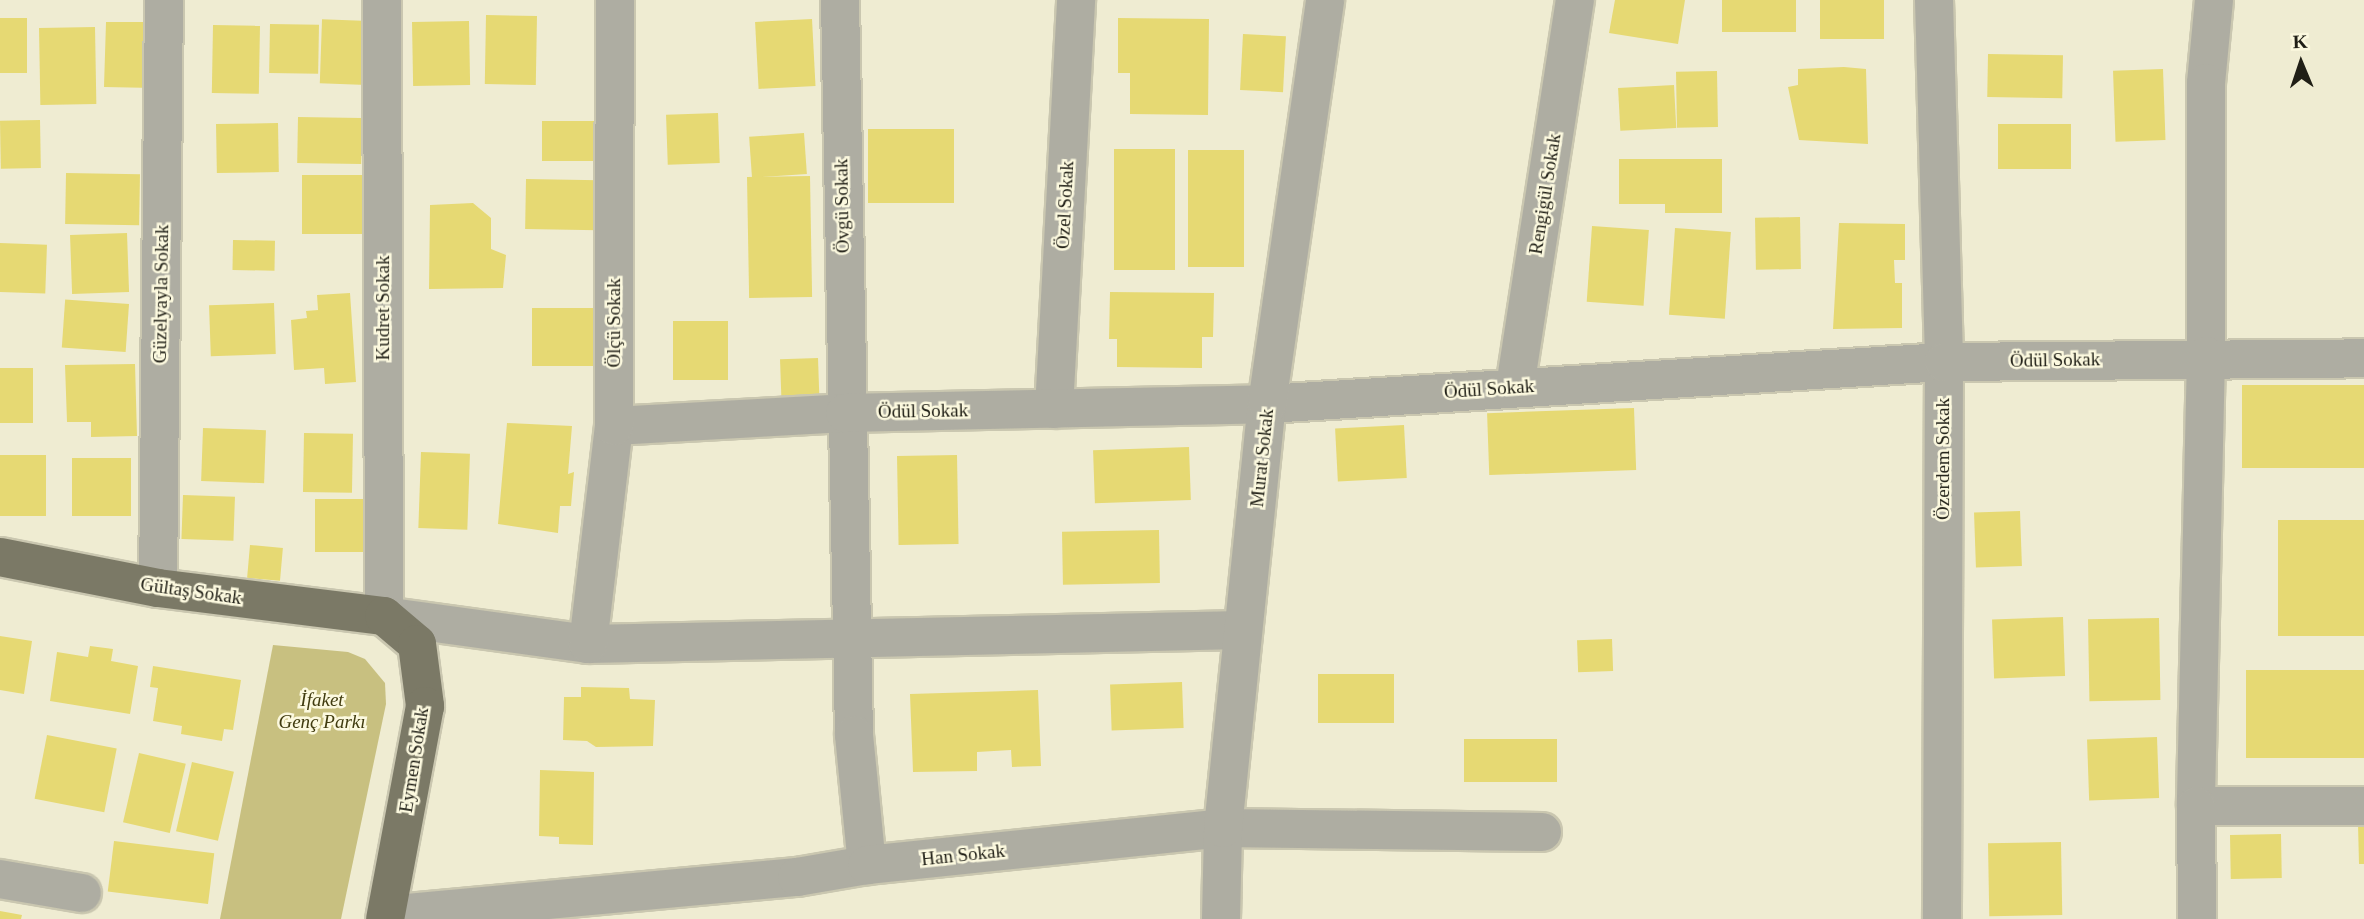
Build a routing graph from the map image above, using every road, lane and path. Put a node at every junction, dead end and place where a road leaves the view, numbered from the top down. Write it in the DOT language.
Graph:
graph roads {
  1 [pos="164,0"];
  2 [pos="382,0"];
  3 [pos="615,0"];
  4 [pos="840,0"];
  5 [pos="1076,0"];
  6 [pos="1325,0"];
  7 [pos="1575,0"];
  8 [pos="1934,0"];
  9 [pos="2214,0"];
  10 [pos="2206,356"];
  11 [pos="2364,358"];
  12 [pos="1944,362"];
  13 [pos="1515,387"];
  14 [pos="1267,404"];
  15 [pos="1054,410"];
  16 [pos="845,413"];
  17 [pos="614,426"];
  18 [pos="0,556"];
  19 [pos="158,588"];
  20 [pos="384,616"];
  21 [pos="1243,630"];
  22 [pos="852,641"];
  23 [pos="588,644"];
  24 [pos="2196,806"];
  25 [pos="2364,806"];
  26 [pos="1223,828"];
  27 [pos="1542,832"];
  28 [pos="867,865"];
  29 [pos="0,879"];
  30 [pos="82,893"];
  31 [pos="609,907"];
  32 [pos="386,917"];
  33 [pos="1222,919"];
  34 [pos="1942,919"];
  35 [pos="2197,919"];
  1 -- 19 [label="street, Güzelyayla Sokak"];
  2 -- 20 [label="street, Kudret Sokak"];
  3 -- 17 [label="street, Ölçü Sokak"];
  4 -- 16 [label="street, Övgü Sokak"];
  5 -- 15 [label="street, Özel Sokak"];
  6 -- 14 [label="street, Murat Sokak"];
  7 -- 13 [label="street, Rengigül Sokak"];
  8 -- 12 [label="street, Özerdem Sokak"];
  9 -- 10 [label="street"];
  10 -- 11 [label="street, Ödül Sokak"];
  10 -- 12 [label="street, Ödül Sokak"];
  10 -- 24 [label="street"];
  12 -- 13 [label="street, Ödül Sokak"];
  12 -- 34 [label="street, Özerdem Sokak"];
  13 -- 14 [label="street, Ödül Sokak"];
  14 -- 15 [label="street, Ödül Sokak"];
  14 -- 21 [label="street, Murat Sokak"];
  15 -- 16 [label="street, Ödül Sokak"];
  16 -- 17 [label="street, Ödül Sokak"];
  16 -- 22 [label="street, Övgü Sokak"];
  17 -- 23 [label="street, Ölçü Sokak"];
  18 -- 19 [label="main road, Gültaş Sokak"];
  19 -- 20 [label="main road, Gültaş Sokak"];
  20 -- 23 [label="street"];
  20 -- 32 [label="main road, Eymen Sokak"];
  21 -- 22 [label="street"];
  21 -- 26 [label="street, Murat Sokak"];
  22 -- 23 [label="street"];
  22 -- 28 [label="street, Övgü Sokak"];
  24 -- 25 [label="street"];
  24 -- 35 [label="street"];
  26 -- 27 [label="street, Han Sokak"];
  26 -- 28 [label="street, Han Sokak"];
  26 -- 33 [label="street, Murat Sokak"];
  28 -- 31 [label="street, Han Sokak"];
  29 -- 30 [label="street"];
  31 -- 32 [label="street, Han Sokak"];
}
